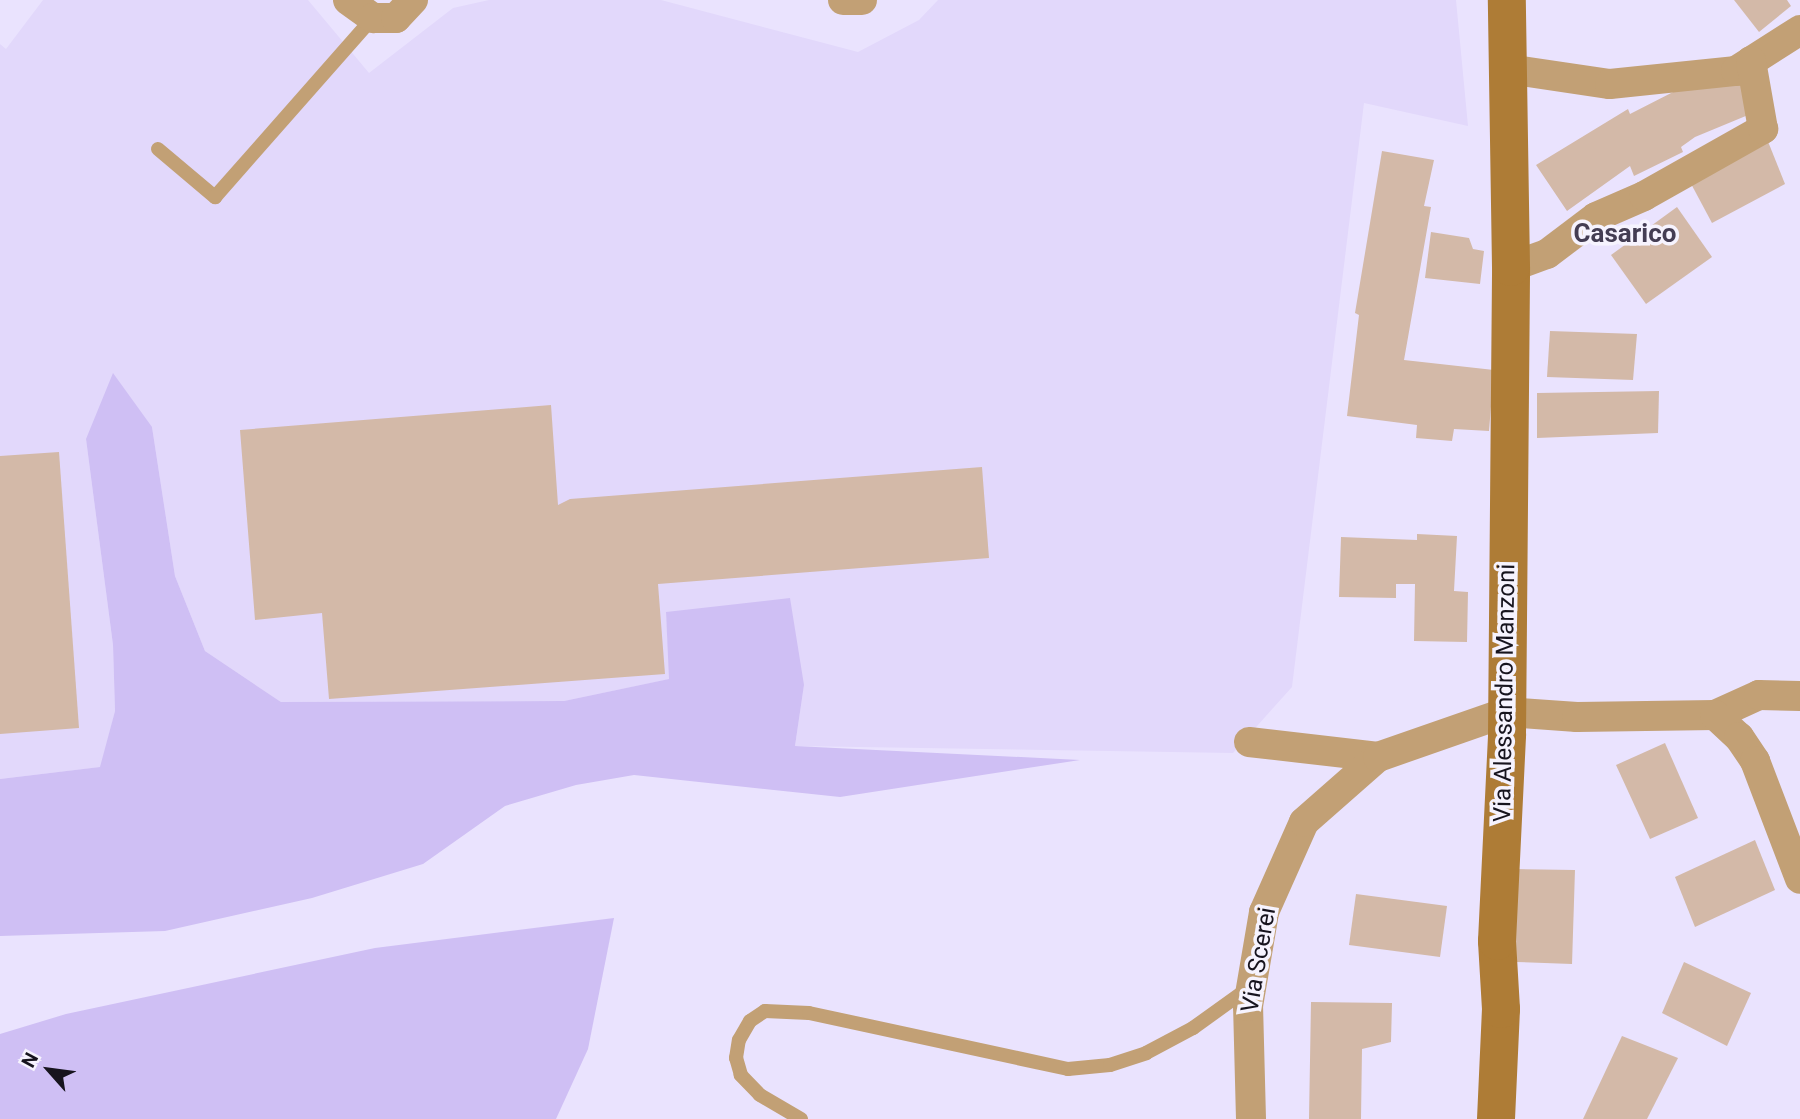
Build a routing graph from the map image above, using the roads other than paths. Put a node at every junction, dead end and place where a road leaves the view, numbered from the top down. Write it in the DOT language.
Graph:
graph roads {
  1 [pos="348,0"];
  2 [pos="413,0"];
  3 [pos="843,0"];
  4 [pos="862,0"];
  5 [pos="1507,0"];
  6 [pos="373,18"];
  7 [pos="1800,30"];
  8 [pos="1751,61"];
  9 [pos="1508,69"];
  10 [pos="158,149"];
  11 [pos="1511,267"];
  12 [pos="1800,696"];
  13 [pos="1507,712"];
  14 [pos="1715,715"];
  15 [pos="1249,742"];
  16 [pos="1378,757"];
  17 [pos="1800,880"];
  18 [pos="1251,986"];
  19 [pos="801,1119"];
  20 [pos="1251,1119"];
  21 [pos="1496,1119"];
  1 -- 6 [label="street"];
  2 -- 6 [label="street"];
  3 -- 4 [label="street"];
  5 -- 9 [label="street, Via Alessandro Manzoni"];
  6 -- 10 [label="lane"];
  7 -- 8 [label="street"];
  8 -- 9 [label="street"];
  8 -- 11 [label="street"];
  9 -- 11 [label="street, Via Alessandro Manzoni"];
  11 -- 13 [label="street, Via Alessandro Manzoni"];
  12 -- 14 [label="street"];
  13 -- 14 [label="street"];
  13 -- 16 [label="street, Via Scerei"];
  13 -- 21 [label="street, Via Alessandro Manzoni"];
  14 -- 17 [label="street"];
  15 -- 16 [label="street, Via Scerei"];
  16 -- 18 [label="street, Via Scerei"];
  18 -- 19 [label="lane"];
  18 -- 20 [label="street, Via Scerei"];
}
